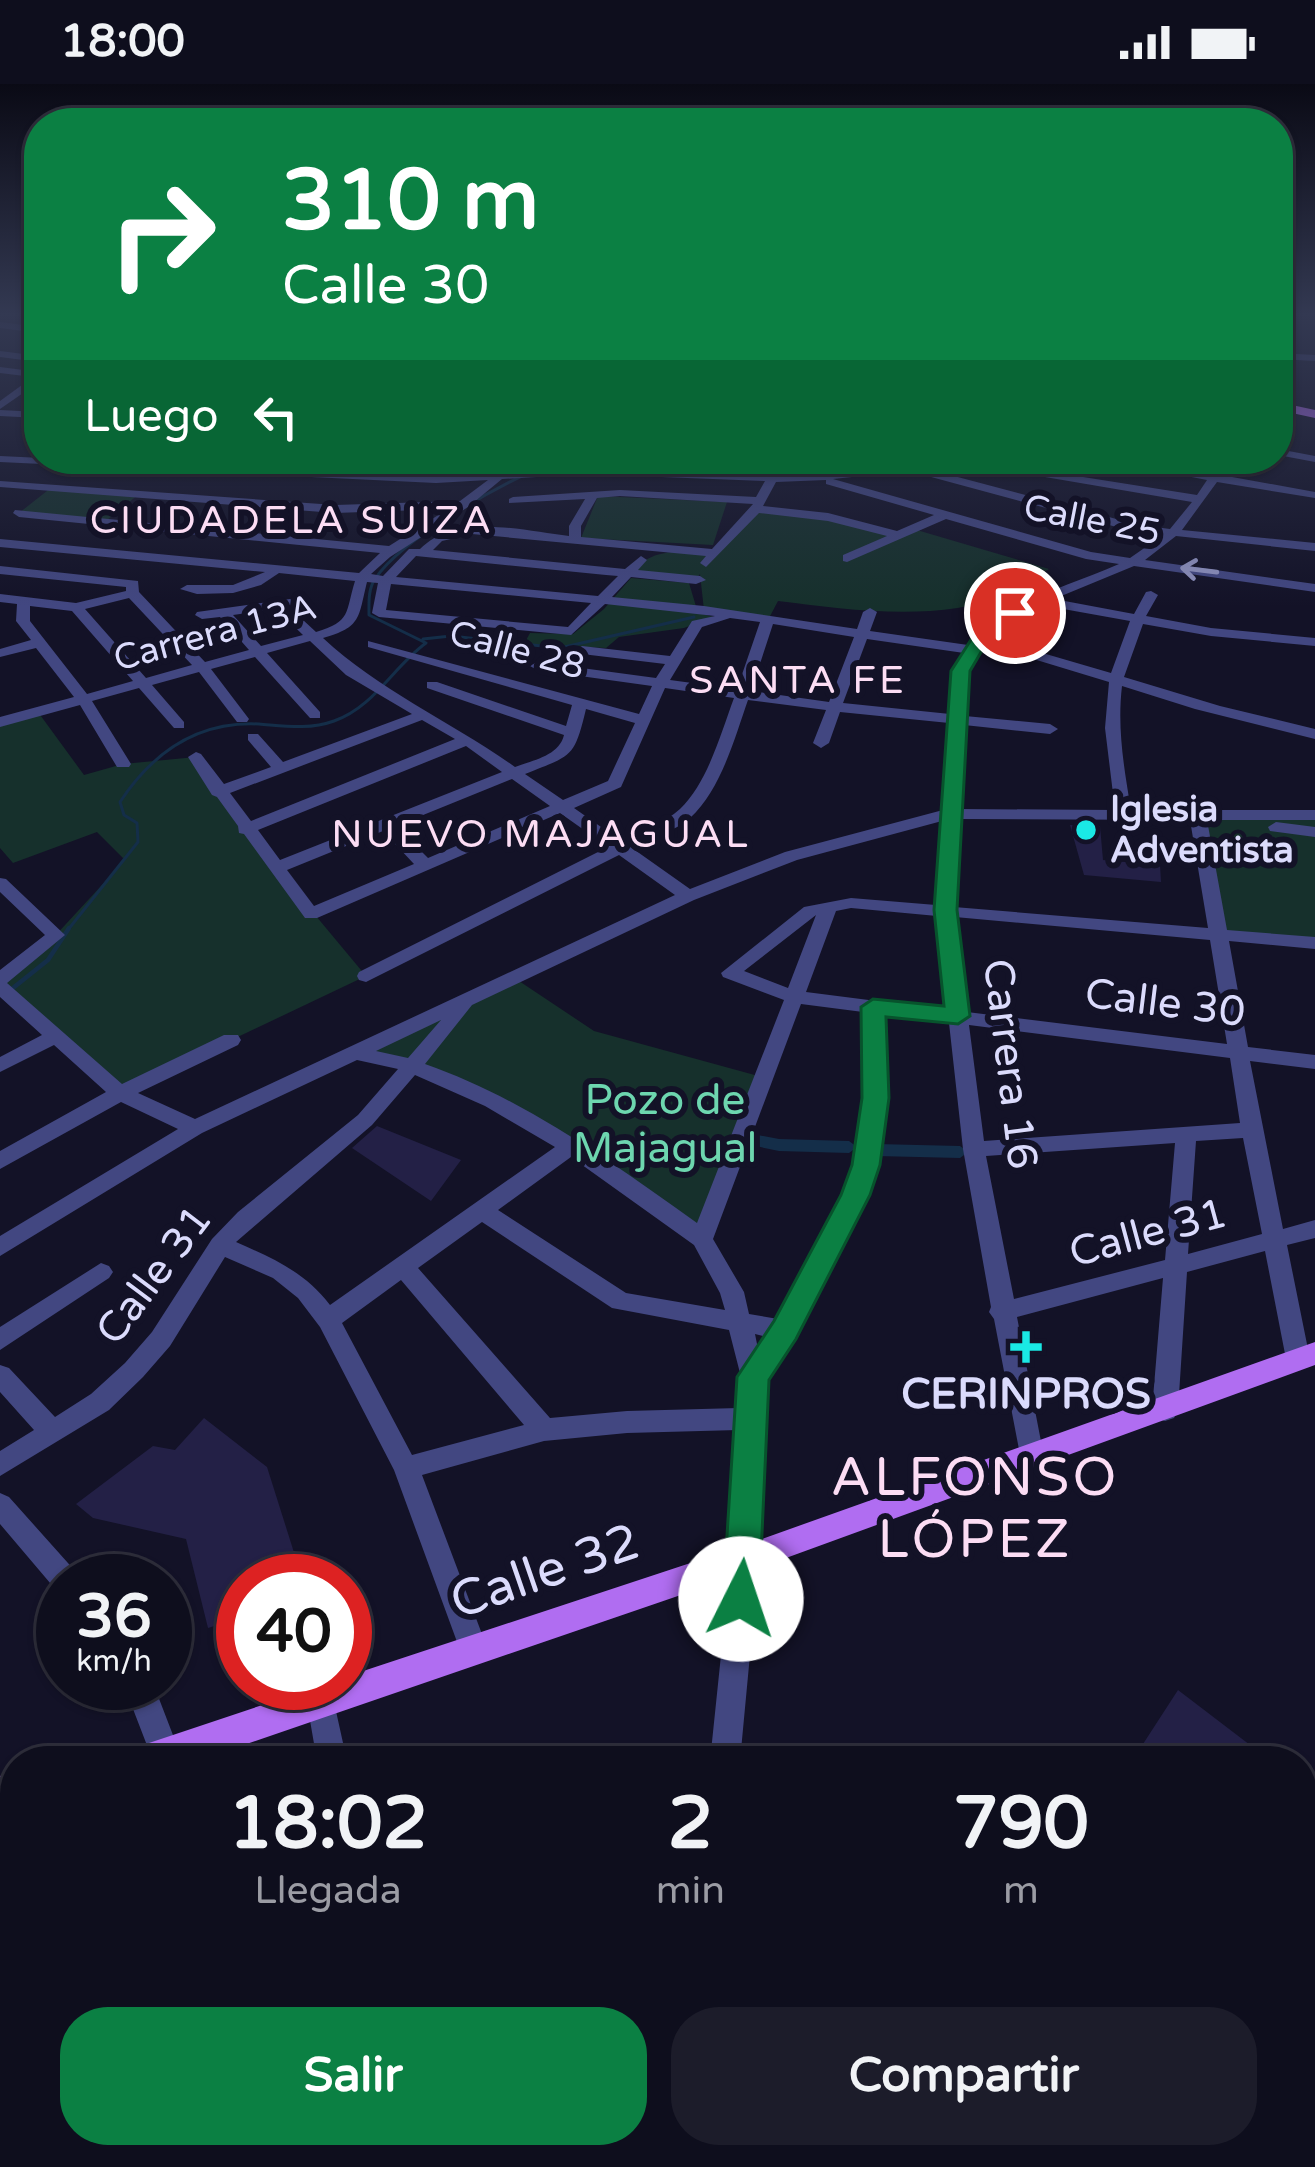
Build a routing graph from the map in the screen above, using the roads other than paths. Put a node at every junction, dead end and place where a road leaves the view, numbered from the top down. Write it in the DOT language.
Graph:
graph roads {
  1 [pos="262,474"];
  2 [pos="316,474"];
  3 [pos="380,474"];
  4 [pos="440,474"];
  5 [pos="476,474"];
  6 [pos="502,474"];
  7 [pos="689,474"];
  8 [pos="773,474"];
  9 [pos="857,474"];
  10 [pos="933,474"];
  11 [pos="1037,474"];
  12 [pos="1191,474"];
  13 [pos="1217,474"];
  14 [pos="1045,475"];
  15 [pos="314,477"];
  16 [pos="821,478"];
  17 [pos="1214,478"];
  18 [pos="376,480"];
  19 [pos="436,480"];
  20 [pos="770,480"];
  21 [pos="0,484"];
  22 [pos="52,488"];
  23 [pos="594,494"];
  24 [pos="1315,495"];
  25 [pos="1198,499"];
  26 [pos="227,501"];
  27 [pos="513,501"];
  28 [pos="460,505"];
  29 [pos="758,505"];
  30 [pos="1060,511"];
  31 [pos="19,514"];
  32 [pos="944,515"];
  33 [pos="0,528"];
  34 [pos="194,529"];
  35 [pos="418,532"];
  36 [pos="894,534"];
  37 [pos="1173,535"];
  38 [pos="574,539"];
  39 [pos="291,540"];
  40 [pos="1026,540"];
  41 [pos="0,542"];
  42 [pos="1315,547"];
  43 [pos="392,550"];
  44 [pos="676,550"];
  45 [pos="423,553"];
  46 [pos="713,553"];
  47 [pos="160,558"];
  48 [pos="847,558"];
  49 [pos="641,560"];
  50 [pos="1132,564"];
  51 [pos="274,570"];
  52 [pos="0,571"];
  53 [pos="606,571"];
  54 [pos="632,574"];
  55 [pos="373,580"];
  56 [pos="700,580"];
  57 [pos="239,586"];
  58 [pos="1315,587"];
  59 [pos="132,589"];
  60 [pos="1150,595"];
  61 [pos="0,598"];
  62 [pos="24,601"];
  63 [pos="1040,601"];
  64 [pos="602,602"];
  65 [pos="76,608"];
  66 [pos="704,610"];
  67 [pos="223,612"];
  68 [pos="870,612"];
  69 [pos="202,615"];
  70 [pos="729,615"];
  71 [pos="1137,619"];
  72 [pos="768,620"];
  73 [pos="862,633"];
  74 [pos="315,639"];
  75 [pos="41,642"];
  76 [pos="1315,642"];
  77 [pos="374,644"];
  78 [pos="976,644"];
  79 [pos="582,650"];
  80 [pos="260,652"];
  81 [pos="0,653"];
  82 [pos="673,661"];
  83 [pos="457,666"];
  84 [pos="203,668"];
  85 [pos="1112,681"];
  86 [pos="520,682"];
  87 [pos="146,683"];
  88 [pos="660,684"];
  89 [pos="432,685"];
  90 [pos="742,696"];
  91 [pos="0,699"];
  92 [pos="84,700"];
  93 [pos="580,700"];
  94 [pos="406,703"];
  95 [pos="834,707"];
  96 [pos="425,714"];
  97 [pos="315,715"];
  98 [pos="242,719"];
  99 [pos="642,719"];
  100 [pos="954,720"];
  101 [pos="6,721"];
  102 [pos="179,724"];
  103 [pos="1050,729"];
  104 [pos="572,733"];
  105 [pos="1315,734"];
  106 [pos="253,737"];
  107 [pos="467,740"];
  108 [pos="821,743"];
  109 [pos="196,758"];
  110 [pos="310,760"];
  111 [pos="122,764"];
  112 [pos="282,770"];
  113 [pos="514,772"];
  114 [pos="343,789"];
  115 [pos="218,792"];
  116 [pos="565,807"];
  117 [pos="948,814"];
  118 [pos="1315,815"];
  119 [pos="1124,817"];
  120 [pos="1198,817"];
  121 [pos="387,826"];
  122 [pos="245,829"];
  123 [pos="1315,832"];
  124 [pos="623,849"];
  125 [pos="427,867"];
  126 [pos="276,868"];
  127 [pos="0,883"];
  128 [pos="688,896"];
  129 [pos="829,905"];
  130 [pos="945,910"];
  131 [pos="1219,932"];
  132 [pos="1315,944"];
  133 [pos="366,976"];
  134 [pos="0,983"];
  135 [pos="795,998"];
  136 [pos="467,1003"];
  137 [pos="873,1007"];
  138 [pos="958,1016"];
  139 [pos="416,1022"];
  140 [pos="54,1036"];
  141 [pos="433,1038"];
  142 [pos="231,1040"];
  143 [pos="1238,1052"];
  144 [pos="356,1053"];
  145 [pos="1315,1062"];
  146 [pos="0,1065"];
  147 [pos="410,1068"];
  148 [pos="120,1094"];
  149 [pos="195,1128"];
  150 [pos="1252,1130"];
  151 [pos="1186,1135"];
  152 [pos="569,1148"];
  153 [pos="974,1149"];
  154 [pos="0,1161"];
  155 [pos="482,1211"];
  156 [pos="1315,1229"];
  157 [pos="702,1239"];
  158 [pos="1276,1240"];
  159 [pos="220,1246"];
  160 [pos="0,1247"];
  161 [pos="403,1267"];
  162 [pos="1174,1267"];
  163 [pos="101,1272"];
  164 [pos="1001,1312"];
  165 [pos="328,1320"];
  166 [pos="742,1323"];
  167 [pos="785,1330"];
  168 [pos="0,1340"];
  169 [pos="1306,1356"];
  170 [pos="0,1375"];
  171 [pos="753,1377"];
  172 [pos="1165,1409"];
  173 [pos="750,1419"];
  174 [pos="544,1430"];
  175 [pos="53,1433"];
  176 [pos="1030,1457"];
  177 [pos="0,1465"];
  178 [pos="406,1468"];
  179 [pos="0,1504"];
  180 [pos="43,1554"];
  181 [pos="745,1559"];
  182 [pos="474,1650"];
  183 [pos="372,1686"];
  184 [pos="144,1710"];
  185 [pos="301,1710"];
  186 [pos="323,1710"];
  187 [pos="153,1746"];
  188 [pos="195,1746"];
  189 [pos="329,1746"];
  190 [pos="726,1746"];
  1 -- 15 [label="street, Calle 25"];
  1 -- 26 [label="street"];
  2 -- 15 [label="street"];
  3 -- 18 [label="street"];
  4 -- 19 [label="street"];
  5 -- 19 [label="street, Calle 25"];
  6 -- 28 [label="street, Carrera 13A"];
  7 -- 20 [label="street, Calle 25"];
  8 -- 20 [label="street"];
  9 -- 16 [label="street"];
  10 -- 30 [label="street"];
  11 -- 14 [label="street"];
  12 -- 17 [label="street"];
  13 -- 17 [label="street"];
  14 -- 25 [label="street"];
  15 -- 18 [label="street, Calle 25"];
  16 -- 20 [label="street, Calle 25"];
  16 -- 32 [label="street, Calle 25"];
  17 -- 24 [label="street"];
  17 -- 25 [label="street"];
  18 -- 19 [label="street, Calle 25"];
  20 -- 29 [label="street"];
  21 -- 22 [label="street"];
  22 -- 26 [label="street"];
  22 -- 31 [label="street"];
  23 -- 27 [label="street"];
  23 -- 29 [label="street"];
  23 -- 38 [label="street"];
  25 -- 37 [label="street"];
  26 -- 28 [label="street"];
  26 -- 34 [label="street"];
  28 -- 35 [label="street, Carrera 13A"];
  29 -- 36 [label="street"];
  29 -- 46 [label="street"];
  30 -- 37 [label="street"];
  30 -- 40 [label="street"];
  31 -- 33 [label="street"];
  31 -- 34 [label="street"];
  32 -- 36 [label="street"];
  32 -- 40 [label="street, Calle 25"];
  34 -- 39 [label="street"];
  34 -- 47 [label="street"];
  35 -- 39 [label="street"];
  35 -- 43 [label="street, Carrera 13A"];
  36 -- 48 [label="street"];
  37 -- 42 [label="street"];
  37 -- 50 [label="street"];
  38 -- 44 [label="street"];
  38 -- 45 [label="street"];
  39 -- 43 [label="street"];
  40 -- 50 [label="street, Calle 25"];
  41 -- 47 [label="street"];
  43 -- 55 [label="street, Carrera 13A"];
  44 -- 46 [label="street"];
  44 -- 49 [label="street"];
  45 -- 53 [label="street"];
  45 -- 55 [label="street"];
  46 -- 56 [label="street"];
  47 -- 51 [label="street"];
  47 -- 59 [label="street"];
  49 -- 53 [label="street"];
  49 -- 54 [label="street"];
  58 -- 50 [label="street, Calle 25, one-way"];
  50 -- 63 [label="street"];
  51 -- 55 [label="street"];
  51 -- 57 [label="street"];
  52 -- 59 [label="street"];
  53 -- 54 [label="street"];
  54 -- 56 [label="street"];
  54 -- 64 [label="street"];
  55 -- 64 [label="street"];
  55 -- 64 [label="street"];
  55 -- 74 [label="street, Carrera 13A"];
  56 -- 66 [label="street"];
  59 -- 65 [label="street"];
  59 -- 84 [label="street"];
  60 -- 71 [label="street"];
  61 -- 62 [label="street"];
  62 -- 65 [label="street"];
  62 -- 75 [label="street"];
  63 -- 71 [label="street"];
  63 -- 78 [label="street"];
  64 -- 66 [label="street"];
  65 -- 87 [label="street"];
  66 -- 70 [label="street"];
  67 -- 69 [label="street"];
  67 -- 74 [label="street"];
  67 -- 80 [label="street"];
  68 -- 73 [label="street"];
  70 -- 72 [label="street"];
  70 -- 82 [label="street"];
  71 -- 76 [label="street"];
  71 -- 85 [label="street"];
  72 -- 73 [label="street"];
  72 -- 90 [label="street"];
  73 -- 78 [label="street"];
  73 -- 95 [label="street"];
  74 -- 80 [label="street, Carrera 13A"];
  74 -- 94 [label="street"];
  75 -- 81 [label="street"];
  75 -- 92 [label="street"];
  77 -- 83 [label="street, Calle 28"];
  78 -- 85 [label="street"];
  78 -- 100 [label="street, Carrera 16"];
  79 -- 82 [label="street"];
  80 -- 84 [label="street, Carrera 13A"];
  80 -- 97 [label="street"];
  82 -- 88 [label="street"];
  83 -- 86 [label="street, Calle 28"];
  83 -- 89 [label="street"];
  84 -- 87 [label="street, Carrera 13A"];
  84 -- 98 [label="street"];
  85 -- 105 [label="street"];
  85 -- 119 [label="street"];
  86 -- 88 [label="street"];
  86 -- 93 [label="street, Calle 28"];
  87 -- 92 [label="street, Carrera 13A"];
  87 -- 102 [label="street"];
  88 -- 90 [label="street"];
  88 -- 99 [label="street"];
  89 -- 94 [label="street"];
  89 -- 104 [label="street"];
  90 -- 95 [label="street"];
  90 -- 124 [label="street"];
  91 -- 101 [label="street"];
  92 -- 101 [label="street, Carrera 13A"];
  92 -- 111 [label="street"];
  93 -- 99 [label="street, Calle 28"];
  93 -- 104 [label="street"];
  94 -- 96 [label="street"];
  95 -- 100 [label="street"];
  95 -- 108 [label="street"];
  96 -- 107 [label="street"];
  96 -- 110 [label="street"];
  99 -- 116 [label="street"];
  100 -- 103 [label="street"];
  100 -- 117 [label="street, Carrera 16"];
  104 -- 113 [label="street"];
  106 -- 112 [label="street"];
  107 -- 113 [label="street"];
  107 -- 114 [label="street"];
  109 -- 115 [label="street"];
  110 -- 112 [label="street"];
  110 -- 114 [label="street"];
  112 -- 115 [label="street"];
  113 -- 116 [label="street"];
  113 -- 121 [label="street"];
  114 -- 122 [label="street"];
  115 -- 122 [label="street"];
  116 -- 124 [label="street"];
  116 -- 125 [label="street"];
  117 -- 119 [label="street"];
  117 -- 128 [label="street"];
  117 -- 130 [label="street, Carrera 16"];
  118 -- 120 [label="street"];
  119 -- 120 [label="street"];
  120 -- 123 [label="street"];
  120 -- 131 [label="street"];
  121 -- 125 [label="street"];
  121 -- 126 [label="street"];
  122 -- 126 [label="street"];
  124 -- 128 [label="street"];
  124 -- 133 [label="street"];
  125 -- 126 [label="street"];
  127 -- 134 [label="street"];
  128 -- 136 [label="street"];
  129 -- 130 [label="street"];
  129 -- 135 [label="street"];
  129 -- 135 [label="street, Calle 30"];
  130 -- 131 [label="street"];
  130 -- 138 [label="street, Carrera 16"];
  131 -- 132 [label="street"];
  131 -- 143 [label="street"];
  134 -- 140 [label="street"];
  135 -- 137 [label="street, Calle 30"];
  135 -- 157 [label="street"];
  136 -- 139 [label="street"];
  136 -- 141 [label="street, Calle 31"];
  137 -- 138 [label="street, Calle 30"];
  137 -- 167 [label="street"];
  138 -- 143 [label="street, Calle 30"];
  138 -- 153 [label="street, Carrera 16"];
  139 -- 141 [label="street"];
  139 -- 144 [label="street"];
  140 -- 146 [label="street"];
  140 -- 148 [label="street"];
  141 -- 147 [label="street, Calle 31"];
  142 -- 148 [label="street"];
  143 -- 145 [label="street, Calle 30"];
  143 -- 150 [label="street"];
  144 -- 147 [label="street"];
  144 -- 149 [label="street"];
  147 -- 152 [label="street"];
  147 -- 159 [label="street, Calle 31"];
  148 -- 149 [label="street"];
  148 -- 154 [label="street"];
  149 -- 160 [label="street"];
  150 -- 151 [label="street"];
  150 -- 158 [label="street"];
  151 -- 153 [label="street"];
  151 -- 162 [label="street"];
  152 -- 155 [label="street"];
  152 -- 157 [label="street"];
  153 -- 164 [label="street, Carrera 16"];
  155 -- 161 [label="street"];
  155 -- 166 [label="street"];
  156 -- 158 [label="street, Calle 31"];
  157 -- 166 [label="street"];
  158 -- 162 [label="street, Calle 31"];
  158 -- 169 [label="street"];
  159 -- 165 [label="street"];
  159 -- 175 [label="street, Calle 31"];
  161 -- 165 [label="street"];
  161 -- 174 [label="street"];
  162 -- 164 [label="street, Calle 31"];
  162 -- 172 [label="street"];
  163 -- 168 [label="street"];
  164 -- 176 [label="street, Carrera 16"];
  165 -- 178 [label="street"];
  166 -- 167 [label="street"];
  166 -- 171 [label="street"];
  167 -- 171 [label="street"];
  169 -- 172 [label="main road, Calle 32"];
  170 -- 175 [label="street"];
  171 -- 173 [label="street"];
  172 -- 176 [label="main road, Calle 32"];
  173 -- 174 [label="street"];
  173 -- 181 [label="street"];
  174 -- 178 [label="street"];
  175 -- 177 [label="street, Calle 31"];
  176 -- 181 [label="main road, Calle 32"];
  178 -- 182 [label="street"];
  179 -- 180 [label="street"];
  181 -- 182 [label="main road, Calle 32"];
  181 -- 190 [label="street"];
  182 -- 183 [label="main road, Calle 32"];
  184 -- 187 [label="street"];
  185 -- 188 [label="main road, Calle 32"];
  186 -- 189 [label="street"];
}
